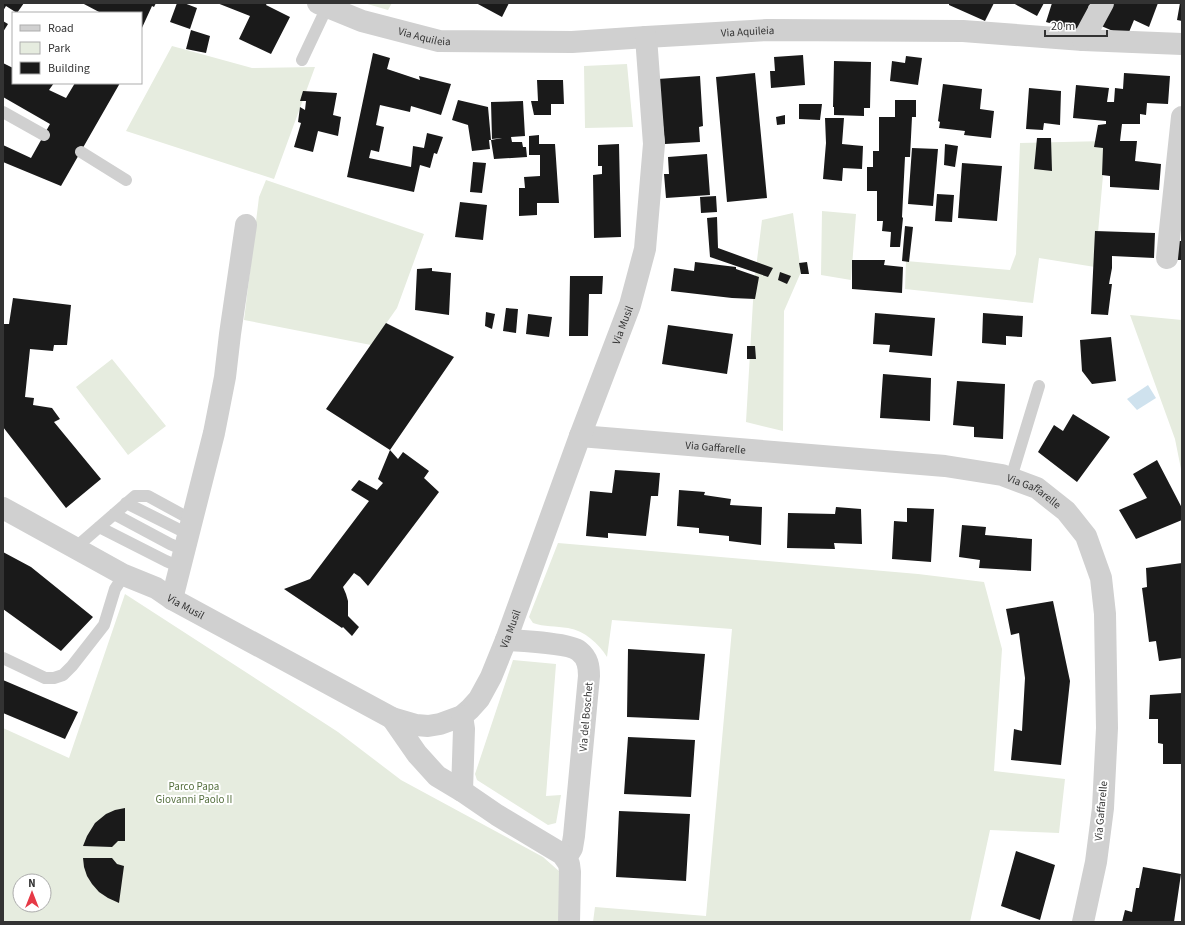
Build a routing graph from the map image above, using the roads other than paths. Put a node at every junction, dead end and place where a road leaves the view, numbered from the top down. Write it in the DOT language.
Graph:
graph roads {
  1 [pos="1103,3"];
  2 [pos="323,5"];
  3 [pos="646,37"];
  4 [pos="1083,40"];
  5 [pos="1182,44"];
  6 [pos="302,60"];
  7 [pos="3,112"];
  8 [pos="1182,117"];
  9 [pos="44,135"];
  10 [pos="81,152"];
  11 [pos="126,180"];
  12 [pos="246,225"];
  13 [pos="1167,258"];
  14 [pos="1039,386"];
  15 [pos="580,436"];
  16 [pos="1011,478"];
  17 [pos="3,508"];
  18 [pos="114,514"];
  19 [pos="99,527"];
  20 [pos="186,543"];
  21 [pos="75,548"];
  22 [pos="124,575"];
  23 [pos="172,599"];
  24 [pos="506,640"];
  25 [pos="3,658"];
  26 [pos="462,716"];
  27 [pos="392,718"];
  28 [pos="462,791"];
  29 [pos="566,858"];
  30 [pos="569,922"];
  31 [pos="1083,922"];
  1 -- 4 [label="street"];
  2 -- 3 [label="street, Via Aquileia"];
  2 -- 6 [label="lane"];
  3 -- 4 [label="street, Via Aquileia"];
  3 -- 15 [label="street, Via Musil"];
  4 -- 5 [label="street, Via Aquileia"];
  7 -- 9 [label="lane"];
  8 -- 13 [label="street"];
  10 -- 11 [label="lane"];
  12 -- 20 [label="street"];
  14 -- 16 [label="lane"];
  15 -- 16 [label="street, Via Gaffarelle"];
  15 -- 24 [label="street, Via Musil"];
  16 -- 31 [label="street, Via Gaffarelle"];
  17 -- 21 [label="street, Via Musil"];
  18 -- 19 [label="lane"];
  18 -- 20 [label="lane"];
  18 -- 20 [label="lane"];
  19 -- 20 [label="lane"];
  19 -- 21 [label="lane"];
  20 -- 23 [label="street"];
  21 -- 22 [label="street, Via Musil"];
  22 -- 23 [label="street, Via Musil"];
  22 -- 25 [label="lane"];
  23 -- 27 [label="street, Via Musil"];
  24 -- 26 [label="street, Via Musil"];
  24 -- 29 [label="street, Via del Boschet"];
  26 -- 27 [label="street, Via Musil"];
  26 -- 28 [label="street"];
  27 -- 28 [label="street"];
  28 -- 29 [label="street"];
  29 -- 30 [label="street"];
}
